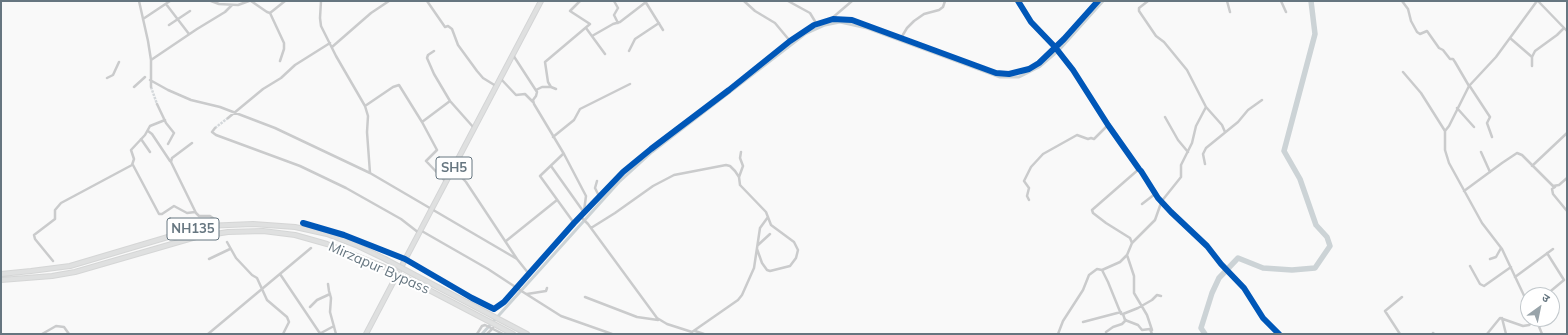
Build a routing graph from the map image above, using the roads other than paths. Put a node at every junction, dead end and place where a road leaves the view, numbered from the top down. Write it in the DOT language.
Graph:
graph roads {
  1 [pos="140,1"];
  2 [pos="170,1"];
  3 [pos="210,1"];
  4 [pos="250,1"];
  5 [pos="285,1"];
  6 [pos="321,1"];
  7 [pos="389,1"];
  8 [pos="427,1"];
  9 [pos="541,1"];
  10 [pos="580,1"];
  11 [pos="614,1"];
  12 [pos="645,1"];
  13 [pos="744,1"];
  14 [pos="788,1"];
  15 [pos="852,1"];
  16 [pos="945,1"];
  17 [pos="1018,1"];
  18 [pos="1098,1"];
  19 [pos="1148,1"];
  20 [pos="1227,1"];
  21 [pos="1281,1"];
  22 [pos="1402,1"];
  23 [pos="1539,1"];
  24 [pos="164,3"];
  25 [pos="232,4"];
  26 [pos="190,11"];
  27 [pos="1230,12"];
  28 [pos="1286,12"];
  29 [pos="270,13"];
  30 [pos="143,19"];
  31 [pos="177,19"];
  32 [pos="831,20"];
  33 [pos="618,23"];
  34 [pos="659,23"];
  35 [pos="816,24"];
  36 [pos="169,25"];
  37 [pos="586,28"];
  38 [pos="1564,28"];
  39 [pos="663,30"];
  40 [pos="1567,31"];
  41 [pos="189,34"];
  42 [pos="592,36"];
  43 [pos="901,38"];
  44 [pos="1511,39"];
  45 [pos="790,41"];
  46 [pos="330,44"];
  47 [pos="332,47"];
  48 [pos="1056,48"];
  49 [pos="434,51"];
  50 [pos="629,51"];
  51 [pos="605,54"];
  52 [pos="513,55"];
  53 [pos="1532,57"];
  54 [pos="151,60"];
  55 [pos="280,61"];
  56 [pos="119,62"];
  57 [pos="1532,66"];
  58 [pos="1403,72"];
  59 [pos="145,77"];
  60 [pos="107,78"];
  61 [pos="500,78"];
  62 [pos="150,80"];
  63 [pos="630,84"];
  64 [pos="496,86"];
  65 [pos="1470,86"];
  66 [pos="134,87"];
  67 [pos="151,87"];
  68 [pos="551,87"];
  69 [pos="556,89"];
  70 [pos="536,90"];
  71 [pos="1262,100"];
  72 [pos="450,101"];
  73 [pos="533,102"];
  74 [pos="157,104"];
  75 [pos="365,106"];
  76 [pos="1206,107"];
  77 [pos="1458,109"];
  78 [pos="233,113"];
  79 [pos="1165,117"];
  80 [pos="228,118"];
  81 [pos="165,120"];
  82 [pos="422,122"];
  83 [pos="1108,125"];
  84 [pos="1474,127"];
  85 [pos="215,128"];
  86 [pos="475,128"];
  87 [pos="148,131"];
  88 [pos="1445,131"];
  89 [pos="1225,132"];
  90 [pos="1567,133"];
  91 [pos="553,137"];
  92 [pos="1492,138"];
  93 [pos="141,139"];
  94 [pos="192,143"];
  95 [pos="168,144"];
  96 [pos="150,152"];
  97 [pos="741,152"];
  98 [pos="1188,152"];
  99 [pos="1481,152"];
  100 [pos="564,154"];
  101 [pos="170,161"];
  102 [pos="1205,164"];
  103 [pos="133,165"];
  104 [pos="551,166"];
  105 [pos="1532,166"];
  106 [pos="453,168"];
  107 [pos="1139,169"];
  108 [pos="370,172"];
  109 [pos="1490,172"];
  110 [pos="739,177"];
  111 [pos="1567,178"];
  112 [pos="597,181"];
  113 [pos="446,182"];
  114 [pos="1555,186"];
  115 [pos="1466,190"];
  116 [pos="1155,194"];
  117 [pos="600,196"];
  118 [pos="557,200"];
  119 [pos="1029,200"];
  120 [pos="1161,202"];
  121 [pos="1142,204"];
  122 [pos="432,208"];
  123 [pos="1567,210"];
  124 [pos="195,212"];
  125 [pos="584,212"];
  126 [pos="580,216"];
  127 [pos="768,217"];
  128 [pos="216,220"];
  129 [pos="303,223"];
  130 [pos="574,223"];
  131 [pos="591,228"];
  132 [pos="419,231"];
  133 [pos="770,234"];
  134 [pos="506,241"];
  135 [pos="227,242"];
  136 [pos="1132,243"];
  137 [pos="757,245"];
  138 [pos="311,248"];
  139 [pos="1501,248"];
  140 [pos="1553,248"];
  141 [pos="230,249"];
  142 [pos="757,250"];
  143 [pos="1547,253"];
  144 [pos="1127,255"];
  145 [pos="209,259"];
  146 [pos="517,259"];
  147 [pos="1490,259"];
  148 [pos="405,260"];
  149 [pos="53,261"];
  150 [pos="1470,266"];
  151 [pos="1511,267"];
  152 [pos="1102,270"];
  153 [pos="1,274"];
  154 [pos="280,274"];
  155 [pos="1516,276"];
  156 [pos="1,280"];
  157 [pos="522,282"];
  158 [pos="328,284"];
  159 [pos="1521,287"];
  160 [pos="1556,287"];
  161 [pos="518,288"];
  162 [pos="547,288"];
  163 [pos="262,289"];
  164 [pos="330,294"];
  165 [pos="526,294"];
  166 [pos="1161,296"];
  167 [pos="585,297"];
  168 [pos="1402,297"];
  169 [pos="1141,305"];
  170 [pos="310,307"];
  171 [pos="1122,313"];
  172 [pos="1502,318"];
  173 [pos="659,320"];
  174 [pos="1126,320"];
  175 [pos="1083,322"];
  176 [pos="1520,325"];
  177 [pos="334,326"];
  178 [pos="492,328"];
  179 [pos="694,331"];
  180 [pos="1106,332"];
  181 [pos="1152,332"];
  182 [pos="1488,333"];
  183 [pos="42,334"];
  184 [pos="70,334"];
  185 [pos="208,334"];
  186 [pos="283,334"];
  187 [pos="336,334"];
  188 [pos="366,334"];
  189 [pos="476,334"];
  190 [pos="487,334"];
  191 [pos="503,334"];
  192 [pos="514,334"];
  193 [pos="527,334"];
  194 [pos="612,334"];
  195 [pos="704,334"];
  196 [pos="1058,334"];
  197 [pos="1279,334"];
  198 [pos="1400,334"];
  199 [pos="1491,334"];
  200 [pos="1506,334"];
  1 -- 30 [label="street"];
  2 -- 24 [label="street"];
  3 -- 25 [label="street"];
  4 -- 25 [label="street"];
  4 -- 29 [label="street"];
  5 -- 29 [label="street"];
  6 -- 46 [label="street"];
  7 -- 47 [label="street"];
  8 -- 64 [label="street"];
  9 -- 52 [label="main road, SH5"];
  10 -- 37 [label="street"];
  11 -- 33 [label="street"];
  12 -- 33 [label="street"];
  12 -- 34 [label="street"];
  13 -- 45 [label="street"];
  14 -- 35 [label="street"];
  15 -- 32 [label="street"];
  16 -- 43 [label="street"];
  17 -- 48 [label="street"];
  18 -- 48 [label="street"];
  19 -- 76 [label="street"];
  20 -- 27 [label="street"];
  21 -- 28 [label="street"];
  22 -- 65 [label="street"];
  23 -- 38 [label="street"];
  23 -- 44 [label="street"];
  24 -- 30 [label="street"];
  24 -- 31 [label="street"];
  25 -- 41 [label="street"];
  26 -- 31 [label="street"];
  29 -- 55 [label="street"];
  30 -- 54 [label="street"];
  31 -- 36 [label="street"];
  31 -- 41 [label="street"];
  32 -- 35 [label="street"];
  32 -- 43 [label="street"];
  33 -- 42 [label="street"];
  34 -- 39 [label="street"];
  34 -- 50 [label="street"];
  35 -- 45 [label="street"];
  37 -- 42 [label="street"];
  37 -- 68 [label="street"];
  38 -- 40 [label="street"];
  38 -- 53 [label="street"];
  41 -- 54 [label="street"];
  42 -- 51 [label="street"];
  43 -- 48 [label="street"];
  44 -- 53 [label="street"];
  44 -- 65 [label="street"];
  45 -- 117 [label="street"];
  46 -- 47 [label="street"];
  46 -- 78 [label="street"];
  47 -- 75 [label="street"];
  48 -- 83 [label="street"];
  49 -- 72 [label="street"];
  52 -- 61 [label="main road, SH5"];
  52 -- 70 [label="street"];
  53 -- 57 [label="street"];
  54 -- 62 [label="street"];
  56 -- 60 [label="street"];
  58 -- 88 [label="street"];
  59 -- 66 [label="street"];
  61 -- 64 [label="main road, SH5"];
  61 -- 73 [label="street"];
  62 -- 67 [label="street"];
  62 -- 78 [label="street"];
  63 -- 91 [label="street"];
  64 -- 86 [label="main road, SH5"];
  65 -- 77 [label="street"];
  65 -- 92 [label="street"];
  68 -- 69 [label="street"];
  68 -- 70 [label="street"];
  70 -- 73 [label="street"];
  71 -- 89 [label="street"];
  72 -- 82 [label="street"];
  72 -- 86 [label="street"];
  73 -- 91 [label="street"];
  74 -- 81 [label="street"];
  75 -- 82 [label="street"];
  75 -- 108 [label="street"];
  76 -- 89 [label="street"];
  76 -- 98 [label="street"];
  77 -- 84 [label="street"];
  77 -- 88 [label="street"];
  78 -- 80 [label="street"];
  78 -- 108 [label="street"];
  79 -- 98 [label="street"];
  81 -- 87 [label="street"];
  81 -- 95 [label="street"];
  82 -- 113 [label="street"];
  83 -- 107 [label="street"];
  83 -- 119 [label="street"];
  85 -- 132 [label="street"];
  86 -- 106 [label="main road, SH5"];
  87 -- 93 [label="street"];
  87 -- 101 [label="street"];
  88 -- 115 [label="street"];
  89 -- 102 [label="street"];
  90 -- 105 [label="street"];
  91 -- 100 [label="street"];
  93 -- 96 [label="street"];
  93 -- 103 [label="street"];
  94 -- 101 [label="street"];
  97 -- 110 [label="street"];
  98 -- 120 [label="street"];
  99 -- 109 [label="street"];
  100 -- 104 [label="street"];
  100 -- 125 [label="street"];
  101 -- 124 [label="street"];
  103 -- 124 [label="street"];
  103 -- 149 [label="street"];
  104 -- 118 [label="street"];
  104 -- 125 [label="street"];
  105 -- 109 [label="street"];
  105 -- 114 [label="street"];
  106 -- 113 [label="main road, SH5"];
  106 -- 134 [label="street"];
  107 -- 116 [label="street"];
  107 -- 136 [label="street"];
  108 -- 122 [label="street"];
  109 -- 115 [label="street"];
  110 -- 127 [label="street"];
  110 -- 131 [label="street"];
  111 -- 114 [label="street"];
  112 -- 117 [label="street"];
  113 -- 122 [label="main road, SH5"];
  114 -- 123 [label="street"];
  115 -- 139 [label="street"];
  116 -- 120 [label="street"];
  116 -- 121 [label="street"];
  117 -- 125 [label="street"];
  118 -- 130 [label="street"];
  118 -- 134 [label="street"];
  120 -- 136 [label="street"];
  120 -- 197 [label="street"];
  122 -- 132 [label="main road, SH5"];
  122 -- 146 [label="street"];
  124 -- 128 [label="street"];
  125 -- 126 [label="street"];
  126 -- 130 [label="street"];
  126 -- 131 [label="street"];
  127 -- 137 [label="street"];
  127 -- 142 [label="street"];
  129 -- 148 [label="street"];
  130 -- 146 [label="street"];
  131 -- 173 [label="street"];
  132 -- 148 [label="main road, SH5"];
  132 -- 161 [label="street"];
  133 -- 137 [label="street"];
  134 -- 146 [label="street"];
  135 -- 141 [label="street"];
  136 -- 144 [label="street"];
  137 -- 142 [label="street"];
  138 -- 154 [label="street"];
  139 -- 147 [label="street"];
  139 -- 151 [label="street"];
  140 -- 143 [label="street"];
  141 -- 145 [label="street"];
  141 -- 163 [label="street"];
  142 -- 179 [label="street"];
  143 -- 155 [label="street"];
  143 -- 160 [label="street"];
  144 -- 152 [label="street"];
  144 -- 169 [label="street"];
  148 -- 161 [label="street"];
  148 -- 188 [label="main road, SH5"];
  150 -- 151 [label="street"];
  151 -- 155 [label="street"];
  152 -- 171 [label="street"];
  152 -- 196 [label="street"];
  153 -- 193 [label="main road, Mirzapur Bypass / NH135, bridge"];
  154 -- 163 [label="street"];
  154 -- 177 [label="street"];
  155 -- 159 [label="street"];
  156 -- 192 [label="main road, Mirzapur Bypass / NH135, bridge"];
  157 -- 161 [label="street"];
  158 -- 164 [label="street"];
  161 -- 165 [label="street"];
  162 -- 165 [label="street"];
  163 -- 185 [label="street"];
  163 -- 186 [label="street"];
  164 -- 170 [label="street"];
  164 -- 177 [label="street"];
  165 -- 194 [label="street"];
  166 -- 169 [label="street"];
  167 -- 173 [label="street"];
  168 -- 198 [label="street"];
  169 -- 171 [label="street"];
  169 -- 181 [label="street"];
  171 -- 174 [label="street"];
  171 -- 175 [label="street"];
  172 -- 176 [label="street"];
  172 -- 182 [label="street"];
  172 -- 200 [label="street"];
  173 -- 179 [label="street"];
  174 -- 180 [label="street"];
  174 -- 181 [label="street"];
  177 -- 187 [label="street"];
  178 -- 189 [label="street"];
  178 -- 190 [label="street"];
  178 -- 191 [label="street"];
  179 -- 195 [label="street"];
  182 -- 199 [label="street"];
  183 -- 184 [label="street"];
}
